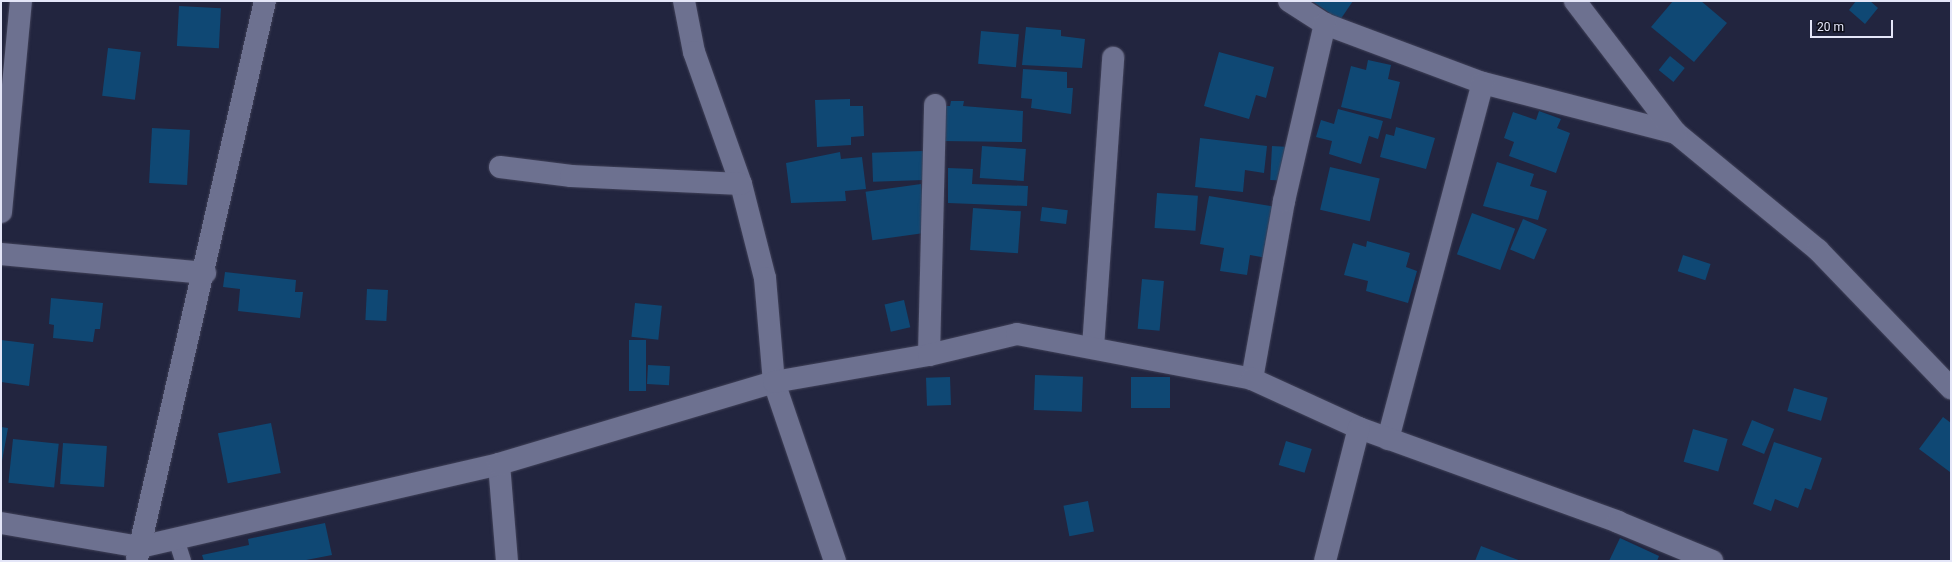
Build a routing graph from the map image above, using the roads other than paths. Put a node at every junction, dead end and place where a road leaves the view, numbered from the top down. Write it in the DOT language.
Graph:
graph roads {
  1 [pos="21,1"];
  2 [pos="265,1"];
  3 [pos="684,1"];
  4 [pos="1289,1"];
  5 [pos="1575,1"];
  6 [pos="1325,24"];
  7 [pos="1114,58"];
  8 [pos="1484,83"];
  9 [pos="935,105"];
  10 [pos="1676,133"];
  11 [pos="500,167"];
  12 [pos="741,184"];
  13 [pos="1,212"];
  14 [pos="1,254"];
  15 [pos="205,273"];
  16 [pos="1093,347"];
  17 [pos="929,355"];
  18 [pos="1252,379"];
  19 [pos="774,382"];
  20 [pos="1951,388"];
  21 [pos="1358,428"];
  22 [pos="1388,439"];
  23 [pos="499,464"];
  24 [pos="1,523"];
  25 [pos="176,539"];
  26 [pos="139,554"];
  27 [pos="183,561"];
  28 [pos="507,561"];
  29 [pos="835,561"];
  30 [pos="1325,561"];
  31 [pos="1712,561"];
  1 -- 13 [label="street"];
  2 -- 15 [label="street"];
  3 -- 12 [label="street"];
  4 -- 6 [label="street"];
  5 -- 10 [label="street"];
  6 -- 8 [label="street"];
  6 -- 18 [label="street"];
  7 -- 16 [label="street"];
  8 -- 10 [label="street"];
  8 -- 22 [label="street"];
  9 -- 17 [label="street"];
  10 -- 20 [label="street"];
  11 -- 12 [label="street"];
  12 -- 19 [label="street"];
  14 -- 15 [label="street"];
  15 -- 26 [label="street"];
  16 -- 17 [label="street"];
  16 -- 18 [label="street"];
  17 -- 19 [label="street"];
  18 -- 21 [label="street"];
  19 -- 23 [label="street"];
  19 -- 29 [label="street"];
  21 -- 22 [label="street"];
  21 -- 30 [label="street"];
  22 -- 31 [label="street"];
  23 -- 25 [label="street"];
  23 -- 28 [label="street"];
  24 -- 26 [label="street"];
  25 -- 26 [label="street"];
  25 -- 27 [label="lane"];
}
